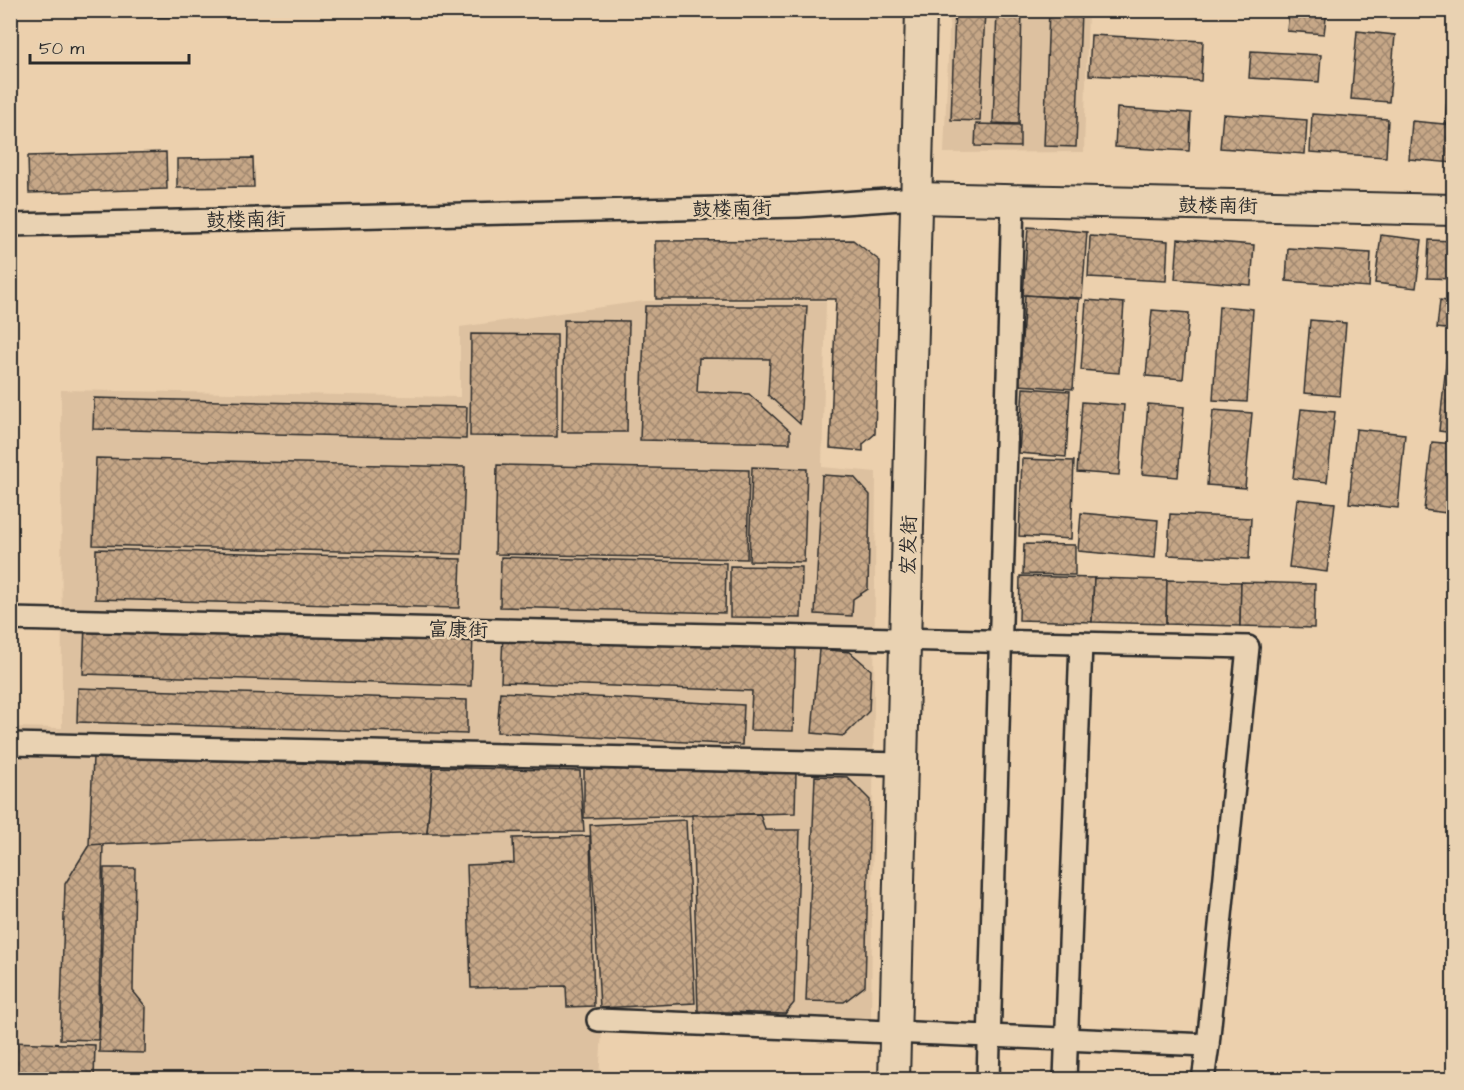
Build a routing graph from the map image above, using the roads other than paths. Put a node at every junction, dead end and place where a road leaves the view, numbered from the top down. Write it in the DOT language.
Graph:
graph roads {
  1 [pos="921,10"];
  2 [pos="916,198"];
  3 [pos="1013,200"];
  4 [pos="1454,210"];
  5 [pos="10,225"];
  6 [pos="10,619"];
  7 [pos="905,639"];
  8 [pos="1000,641"];
  9 [pos="1081,643"];
  10 [pos="10,744"];
  11 [pos="902,764"];
  12 [pos="598,1020"];
  13 [pos="895,1032"];
  14 [pos="989,1036"];
  15 [pos="1067,1039"];
  16 [pos="1208,1045"];
  17 [pos="894,1080"];
  18 [pos="988,1080"];
  19 [pos="1065,1080"];
  20 [pos="1203,1080"];
  1 -- 2 [label="street, 宏发街"];
  2 -- 3 [label="street, 鼓楼南街"];
  2 -- 5 [label="street, 鼓楼南街"];
  2 -- 7 [label="street, 宏发街"];
  3 -- 4 [label="street, 鼓楼南街"];
  3 -- 8 [label="street"];
  6 -- 7 [label="street, 富康街"];
  7 -- 8 [label="street, 富康街"];
  7 -- 11 [label="street, 宏发街"];
  8 -- 9 [label="street, 富康街"];
  8 -- 14 [label="street"];
  9 -- 15 [label="street"];
  9 -- 16 [label="street, 富康街"];
  10 -- 11 [label="street"];
  11 -- 13 [label="street, 宏发街"];
  12 -- 13 [label="street"];
  13 -- 14 [label="street"];
  13 -- 17 [label="street, 宏发街"];
  14 -- 15 [label="street"];
  14 -- 18 [label="street"];
  15 -- 16 [label="street"];
  15 -- 19 [label="street"];
  16 -- 20 [label="street"];
}
